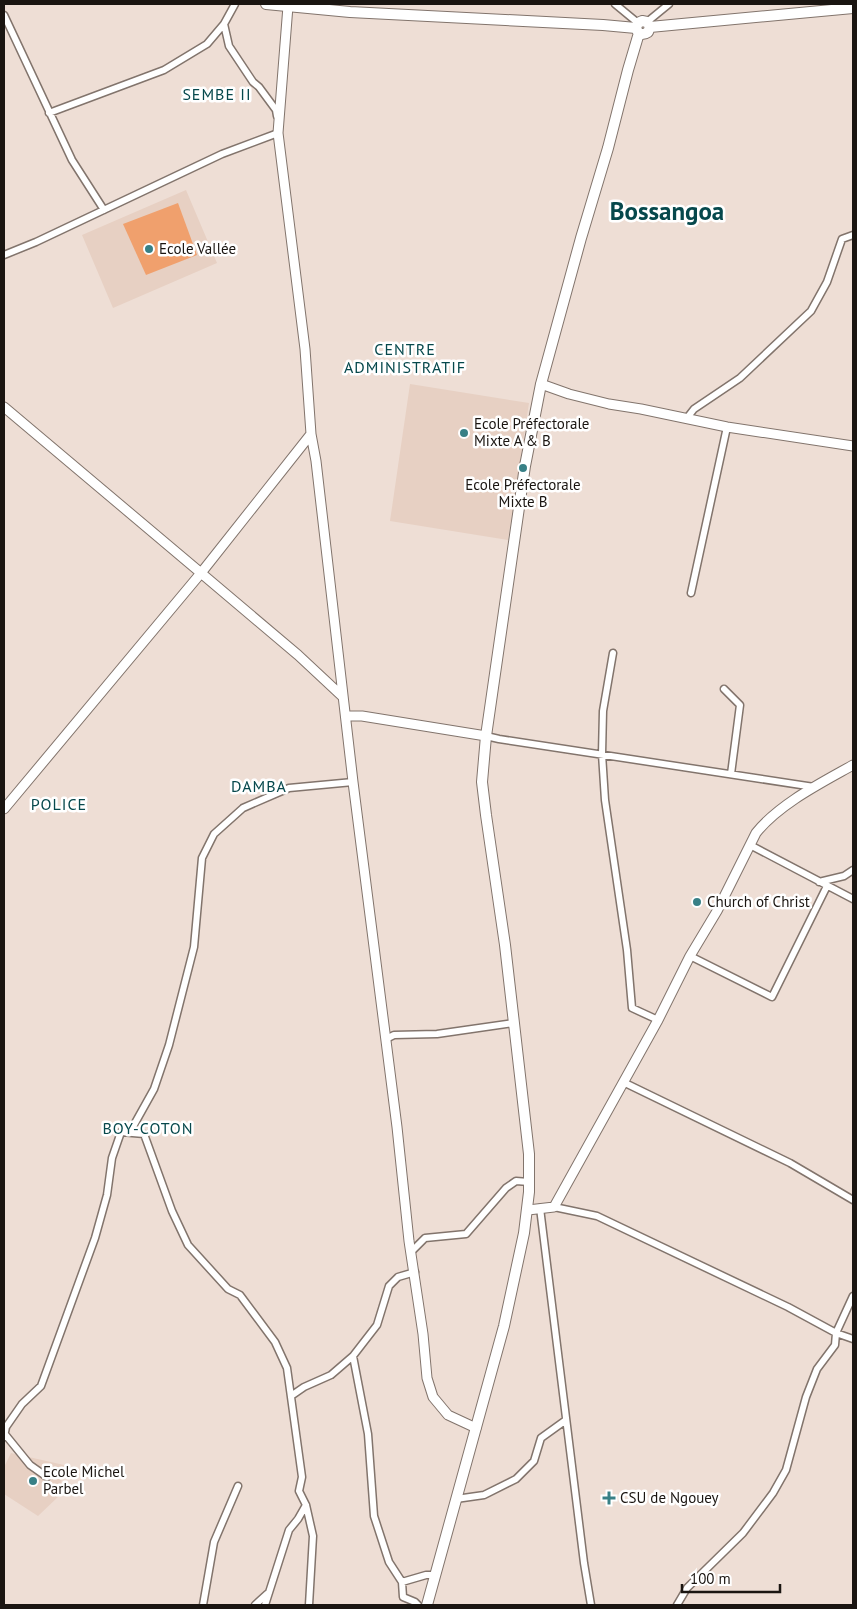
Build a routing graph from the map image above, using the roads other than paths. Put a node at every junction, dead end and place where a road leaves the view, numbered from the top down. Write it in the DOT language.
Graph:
graph roads {
  1 [pos="235,4"];
  2 [pos="266,4"];
  3 [pos="615,4"];
  4 [pos="669,4"];
  5 [pos="288,5"];
  6 [pos="853,8"];
  7 [pos="4,15"];
  8 [pos="224,24"];
  9 [pos="642,27"];
  10 [pos="50,113"];
  11 [pos="278,123"];
  12 [pos="278,133"];
  13 [pos="104,210"];
  14 [pos="853,235"];
  15 [pos="4,255"];
  16 [pos="541,384"];
  17 [pos="4,407"];
  18 [pos="688,418"];
  19 [pos="727,427"];
  20 [pos="311,434"];
  21 [pos="853,446"];
  22 [pos="201,572"];
  23 [pos="691,593"];
  24 [pos="613,653"];
  25 [pos="724,689"];
  26 [pos="344,697"];
  27 [pos="347,716"];
  28 [pos="486,736"];
  29 [pos="602,754"];
  30 [pos="853,765"];
  31 [pos="731,774"];
  32 [pos="353,782"];
  33 [pos="814,787"];
  34 [pos="4,809"];
  35 [pos="750,845"];
  36 [pos="853,870"];
  37 [pos="819,882"];
  38 [pos="827,886"];
  39 [pos="853,899"];
  40 [pos="690,956"];
  41 [pos="658,1020"];
  42 [pos="514,1023"];
  43 [pos="386,1039"];
  44 [pos="623,1082"];
  45 [pos="130,1132"];
  46 [pos="530,1182"];
  47 [pos="853,1200"];
  48 [pos="554,1207"];
  49 [pos="540,1208"];
  50 [pos="528,1210"];
  51 [pos="411,1252"];
  52 [pos="415,1272"];
  53 [pos="853,1296"];
  54 [pos="836,1333"];
  55 [pos="853,1339"];
  56 [pos="353,1356"];
  57 [pos="292,1396"];
  58 [pos="566,1420"];
  59 [pos="476,1428"];
  60 [pos="4,1435"];
  61 [pos="47,1478"];
  62 [pos="238,1486"];
  63 [pos="456,1499"];
  64 [pos="306,1505"];
  65 [pos="435,1574"];
  66 [pos="402,1582"];
  67 [pos="268,1593"];
  68 [pos="203,1605"];
  69 [pos="255,1605"];
  70 [pos="266,1605"];
  71 [pos="309,1605"];
  72 [pos="418,1605"];
  73 [pos="427,1605"];
  74 [pos="591,1605"];
  75 [pos="677,1605"];
  1 -- 8 [label="street"];
  2 -- 5 [label="main road"];
  3 -- 9 [label="street"];
  4 -- 9 [label="street"];
  5 -- 9 [label="main road"];
  5 -- 11 [label="street"];
  6 -- 9 [label="main road"];
  7 -- 10 [label="street"];
  8 -- 10 [label="street"];
  8 -- 11 [label="street"];
  9 -- 16 [label="main road"];
  10 -- 13 [label="street"];
  11 -- 12 [label="street"];
  12 -- 13 [label="street"];
  12 -- 20 [label="street"];
  13 -- 15 [label="street"];
  14 -- 18 [label="street"];
  16 -- 18 [label="street"];
  16 -- 28 [label="main road"];
  17 -- 22 [label="street"];
  18 -- 19 [label="street"];
  19 -- 21 [label="street"];
  19 -- 23 [label="street"];
  20 -- 22 [label="street"];
  20 -- 26 [label="street"];
  22 -- 26 [label="street"];
  22 -- 34 [label="street"];
  24 -- 29 [label="street"];
  25 -- 31 [label="street"];
  26 -- 27 [label="street"];
  27 -- 28 [label="street"];
  27 -- 32 [label="street"];
  28 -- 29 [label="street"];
  28 -- 42 [label="main road"];
  29 -- 31 [label="street"];
  29 -- 41 [label="street"];
  30 -- 33 [label="street"];
  31 -- 33 [label="street"];
  32 -- 43 [label="street"];
  32 -- 45 [label="street"];
  33 -- 35 [label="street"];
  35 -- 37 [label="street"];
  35 -- 40 [label="street"];
  36 -- 37 [label="street"];
  37 -- 38 [label="street"];
  38 -- 39 [label="street"];
  38 -- 40 [label="street"];
  40 -- 41 [label="street"];
  41 -- 44 [label="street"];
  42 -- 43 [label="street"];
  42 -- 46 [label="main road"];
  43 -- 51 [label="street"];
  44 -- 47 [label="street"];
  44 -- 48 [label="street"];
  45 -- 57 [label="street"];
  45 -- 60 [label="street"];
  46 -- 50 [label="main road"];
  46 -- 51 [label="street"];
  48 -- 49 [label="street"];
  48 -- 54 [label="street"];
  49 -- 50 [label="street"];
  49 -- 58 [label="street"];
  50 -- 59 [label="main road"];
  51 -- 52 [label="street"];
  52 -- 56 [label="street"];
  52 -- 59 [label="street"];
  53 -- 54 [label="street"];
  54 -- 55 [label="street"];
  54 -- 75 [label="street"];
  56 -- 57 [label="street"];
  56 -- 66 [label="street"];
  57 -- 64 [label="street"];
  58 -- 63 [label="street"];
  58 -- 74 [label="street"];
  59 -- 63 [label="main road"];
  60 -- 61 [label="street"];
  62 -- 68 [label="street"];
  63 -- 65 [label="main road"];
  64 -- 67 [label="street"];
  64 -- 71 [label="street"];
  65 -- 66 [label="street"];
  65 -- 73 [label="main road"];
  66 -- 72 [label="street"];
  67 -- 69 [label="street"];
  67 -- 70 [label="street"];
}
